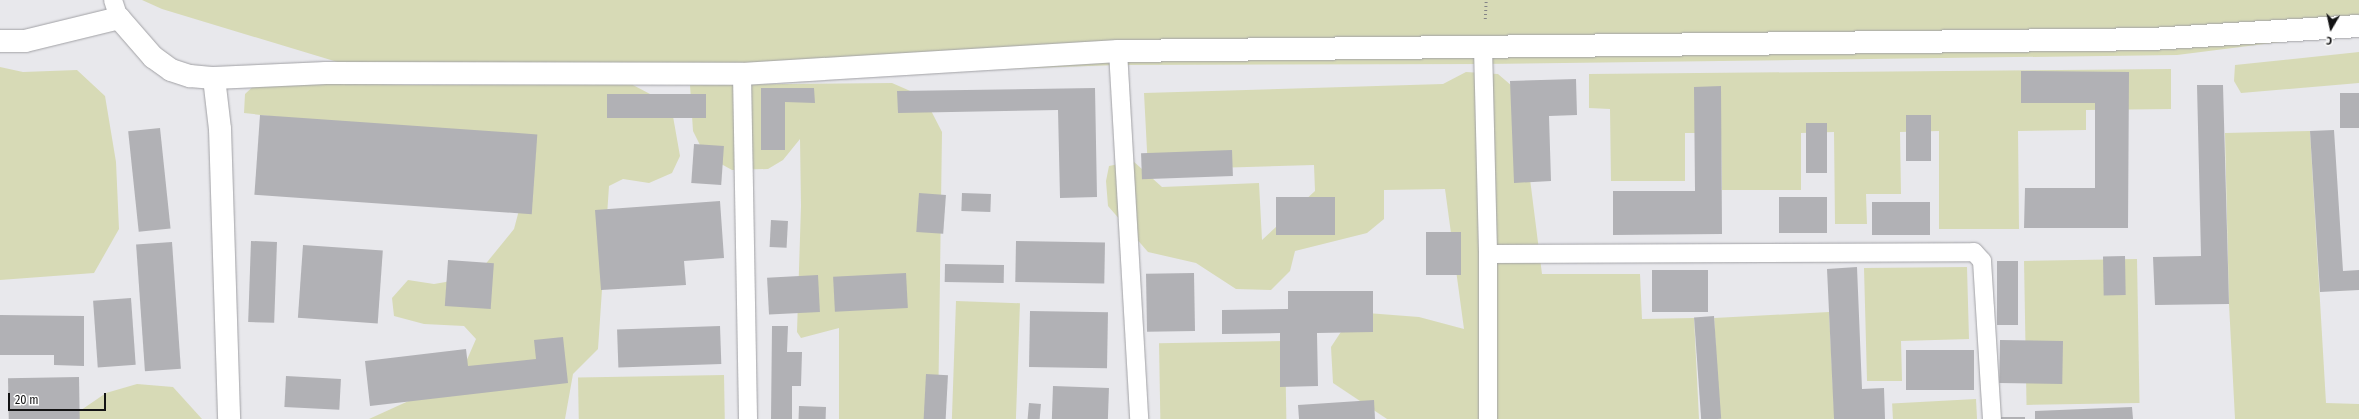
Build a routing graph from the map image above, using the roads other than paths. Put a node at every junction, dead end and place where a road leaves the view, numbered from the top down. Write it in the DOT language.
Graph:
graph roads {
  1 [pos="116,9"];
  2 [pos="2359,26"];
  3 [pos="0,41"];
  4 [pos="1483,47"];
  5 [pos="1118,51"];
  6 [pos="742,74"];
  7 [pos="214,78"];
  8 [pos="1488,254"];
  9 [pos="229,419"];
  10 [pos="748,419"];
  11 [pos="1139,419"];
  12 [pos="1488,419"];
  13 [pos="1992,419"];
  1 -- 3 [label="street"];
  1 -- 7 [label="street"];
  2 -- 4 [label="street"];
  4 -- 5 [label="street"];
  4 -- 8 [label="lane"];
  5 -- 6 [label="street"];
  5 -- 11 [label="lane"];
  6 -- 7 [label="street"];
  6 -- 10 [label="lane"];
  7 -- 9 [label="street"];
  8 -- 12 [label="lane"];
  8 -- 13 [label="lane"];
}
